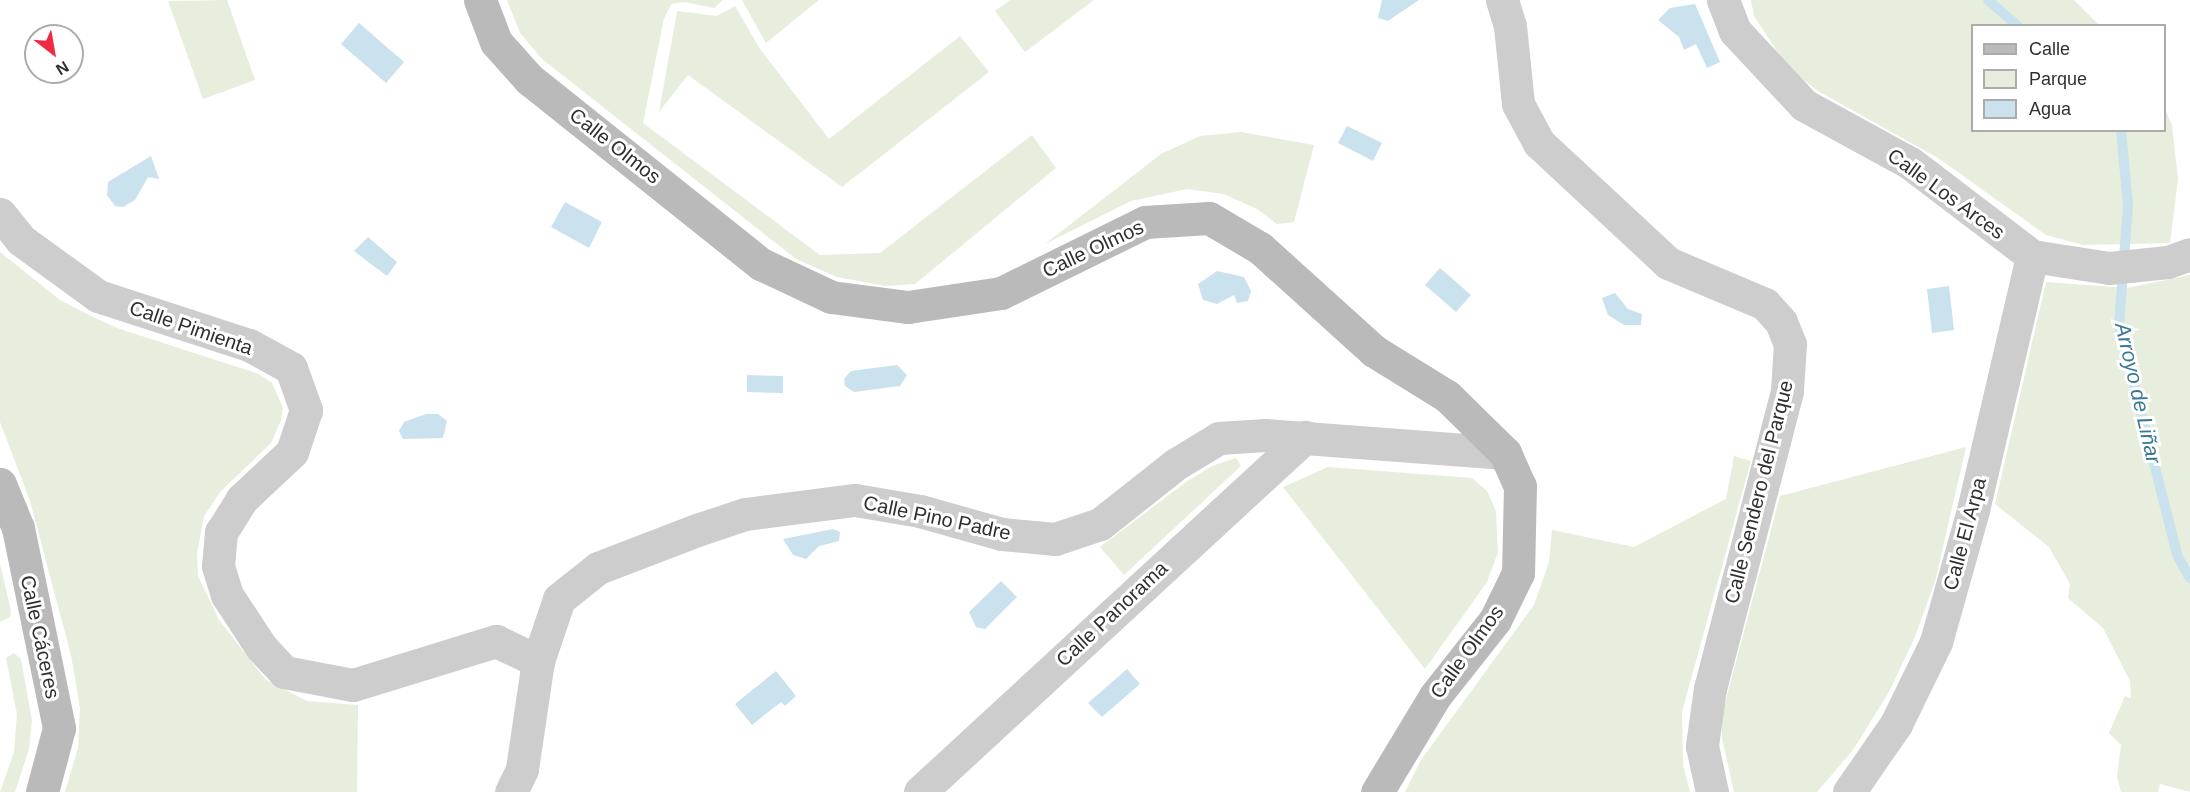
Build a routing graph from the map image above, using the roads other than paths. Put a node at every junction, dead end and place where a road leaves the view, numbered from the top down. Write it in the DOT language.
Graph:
graph roads {
  1 [pos="480,0"];
  2 [pos="1502,0"];
  3 [pos="1723,0"];
  4 [pos="0,214"];
  5 [pos="2041,258"];
  6 [pos="2179,258"];
  7 [pos="1305,437"];
  8 [pos="1505,453"];
  9 [pos="0,484"];
  10 [pos="538,661"];
  11 [pos="42,792"];
  12 [pos="511,792"];
  13 [pos="920,792"];
  14 [pos="1377,792"];
  15 [pos="1712,792"];
  16 [pos="1849,792"];
  1 -- 8 [label="street, Calle Olmos"];
  2 -- 15 [label="street, Calle Sendero del Parque"];
  3 -- 5 [label="street, Calle Los Arces"];
  4 -- 10 [label="street, Calle Pimienta"];
  5 -- 6 [label="street, Calle Los Arces"];
  5 -- 16 [label="street, Calle El Arpa"];
  7 -- 8 [label="street, Calle Pino Padre"];
  7 -- 10 [label="street, Calle Pino Padre"];
  7 -- 13 [label="street, Calle Panorama"];
  8 -- 14 [label="street, Calle Olmos"];
  9 -- 11 [label="street, Calle Cáceres"];
  10 -- 12 [label="street, Calle Pino Padre"];
}
